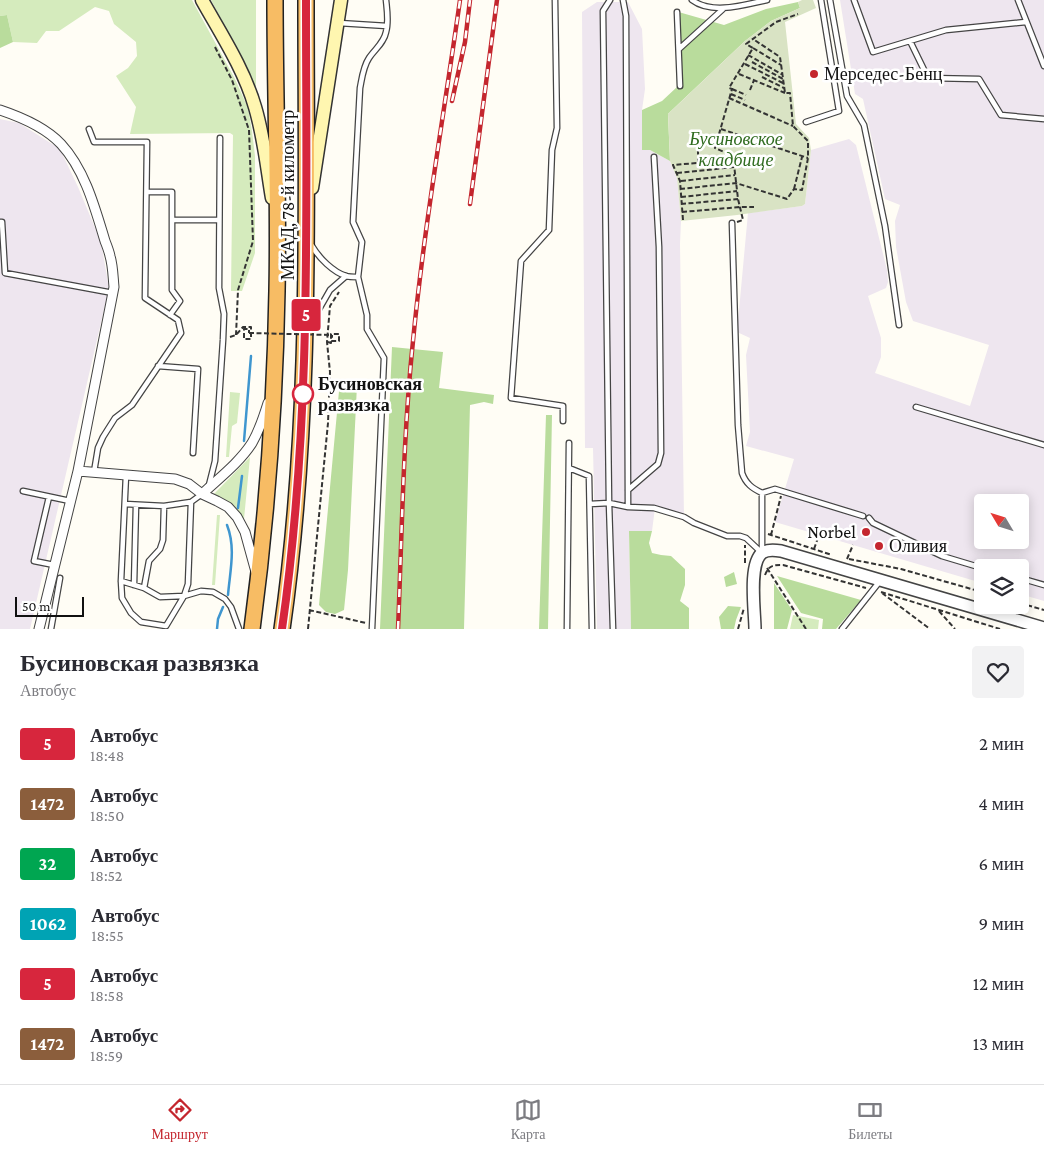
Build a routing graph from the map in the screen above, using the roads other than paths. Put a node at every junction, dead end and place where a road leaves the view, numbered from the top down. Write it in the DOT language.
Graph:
graph roads {
  1 [pos="202,0"];
  2 [pos="275,0"];
  3 [pos="306,0"];
  4 [pos="341,0"];
  5 [pos="386,0"];
  6 [pos="556,0"];
  7 [pos="610,0"];
  8 [pos="623,0"];
  9 [pos="692,0"];
  10 [pos="767,0"];
  11 [pos="821,0"];
  12 [pos="830,0"];
  13 [pos="854,0"];
  14 [pos="1018,0"];
  15 [pos="723,9"];
  16 [pos="677,12"];
  17 [pos="1026,22"];
  18 [pos="337,23"];
  19 [pos="388,26"];
  20 [pos="910,41"];
  21 [pos="679,49"];
  22 [pos="1044,66"];
  23 [pos="680,86"];
  24 [pos="0,110"];
  25 [pos="1044,119"];
  26 [pos="806,122"];
  27 [pos="89,129"];
  28 [pos="220,138"];
  29 [pos="654,158"];
  30 [pos="147,192"];
  31 [pos="307,218"];
  32 [pos="172,220"];
  33 [pos="220,220"];
  34 [pos="0,222"];
  35 [pos="732,223"];
  36 [pos="277,225"];
  37 [pos="307,238"];
  38 [pos="346,276"];
  39 [pos="358,277"];
  40 [pos="113,293"];
  41 [pos="170,315"];
  42 [pos="899,325"];
  43 [pos="306,332"];
  44 [pos="158,366"];
  45 [pos="274,386"];
  46 [pos="916,407"];
  47 [pos="563,421"];
  48 [pos="569,443"];
  49 [pos="1044,445"];
  50 [pos="193,453"];
  51 [pos="569,468"];
  52 [pos="78,470"];
  53 [pos="94,472"];
  54 [pos="126,475"];
  55 [pos="628,490"];
  56 [pos="23,491"];
  57 [pos="205,491"];
  58 [pos="762,493"];
  59 [pos="49,497"];
  60 [pos="71,501"];
  61 [pos="191,502"];
  62 [pos="609,503"];
  63 [pos="125,504"];
  64 [pos="590,504"];
  65 [pos="136,505"];
  66 [pos="164,506"];
  67 [pos="628,507"];
  68 [pos="863,516"];
  69 [pos="869,518"];
  70 [pos="762,553"];
  71 [pos="54,565"];
  72 [pos="974,566"];
  73 [pos="60,578"];
  74 [pos="880,580"];
  75 [pos="122,581"];
  76 [pos="258,581"];
  77 [pos="1029,581"];
  78 [pos="134,585"];
  79 [pos="1044,585"];
  80 [pos="144,588"];
  81 [pos="184,596"];
  82 [pos="285,621"];
  83 [pos="166,627"];
  84 [pos="372,627"];
  85 [pos="1044,628"];
  86 [pos="39,629"];
  87 [pos="51,629"];
  88 [pos="238,629"];
  89 [pos="252,629"];
  90 [pos="567,629"];
  91 [pos="592,629"];
  92 [pos="613,629"];
  93 [pos="755,629"];
  94 [pos="842,629"];
  1 -- 36 [label="main road"];
  2 -- 36 [label="highway, МКАД, 78-й километр"];
  3 -- 31 [label="highway, МКАД, 78-й километр"];
  4 -- 18 [label="main road"];
  5 -- 19 [label="lane"];
  6 -- 47 [label="lane"];
  7 -- 62 [label="lane"];
  8 -- 55 [label="lane"];
  9 -- 15 [label="lane"];
  10 -- 15 [label="lane"];
  11 -- 26 [label="lane"];
  12 -- 42 [label="lane"];
  13 -- 20 [label="lane"];
  14 -- 17 [label="lane"];
  15 -- 21 [label="lane"];
  16 -- 21 [label="lane"];
  17 -- 20 [label="lane"];
  17 -- 22 [label="lane"];
  18 -- 19 [label="lane"];
  18 -- 31 [label="main road"];
  19 -- 39 [label="lane"];
  20 -- 25 [label="lane"];
  21 -- 23 [label="lane"];
  24 -- 40 [label="street"];
  27 -- 30 [label="lane"];
  28 -- 33 [label="lane"];
  29 -- 55 [label="lane"];
  30 -- 32 [label="lane"];
  30 -- 41 [label="lane"];
  31 -- 37 [label="highway, МКАД, 78-й километр"];
  32 -- 33 [label="lane"];
  32 -- 41 [label="lane"];
  33 -- 57 [label="lane"];
  34 -- 40 [label="lane"];
  35 -- 58 [label="lane"];
  36 -- 45 [label="highway, МКАД, 78-й километр"];
  37 -- 38 [label="lane"];
  37 -- 43 [label="highway, МКАД, 78-й километр"];
  38 -- 39 [label="lane"];
  38 -- 43 [label="lane"];
  39 -- 84 [label="lane"];
  40 -- 52 [label="street"];
  41 -- 44 [label="lane"];
  43 -- 82 [label="highway, МКАД, 78-й километр"];
  44 -- 50 [label="lane"];
  44 -- 53 [label="lane"];
  45 -- 57 [label="street"];
  45 -- 76 [label="highway, МКАД, 78-й километр"];
  46 -- 49 [label="lane"];
  48 -- 51 [label="lane"];
  51 -- 64 [label="lane"];
  51 -- 90 [label="lane"];
  52 -- 53 [label="street"];
  52 -- 60 [label="street"];
  53 -- 54 [label="street"];
  54 -- 57 [label="street"];
  54 -- 63 [label="lane"];
  55 -- 67 [label="lane"];
  56 -- 59 [label="lane"];
  57 -- 61 [label="lane"];
  57 -- 76 [label="street"];
  58 -- 68 [label="lane"];
  58 -- 70 [label="lane"];
  59 -- 60 [label="lane"];
  59 -- 71 [label="lane"];
  60 -- 71 [label="street"];
  61 -- 66 [label="lane"];
  61 -- 81 [label="lane"];
  62 -- 64 [label="lane"];
  62 -- 67 [label="lane"];
  62 -- 92 [label="lane"];
  63 -- 65 [label="lane"];
  63 -- 75 [label="lane"];
  64 -- 91 [label="lane"];
  65 -- 66 [label="lane"];
  65 -- 78 [label="lane"];
  66 -- 80 [label="lane"];
  67 -- 70 [label="lane"];
  69 -- 72 [label="lane"];
  70 -- 74 [label="street"];
  70 -- 93 [label="street"];
  71 -- 86 [label="street"];
  73 -- 87 [label="lane"];
  74 -- 85 [label="street"];
  74 -- 94 [label="lane"];
  75 -- 78 [label="lane"];
  75 -- 83 [label="lane"];
  76 -- 89 [label="highway, МКАД, 78-й километр"];
  77 -- 79 [label="lane"];
  78 -- 80 [label="lane"];
  80 -- 81 [label="lane"];
  81 -- 83 [label="lane"];
  81 -- 88 [label="lane"];
}
